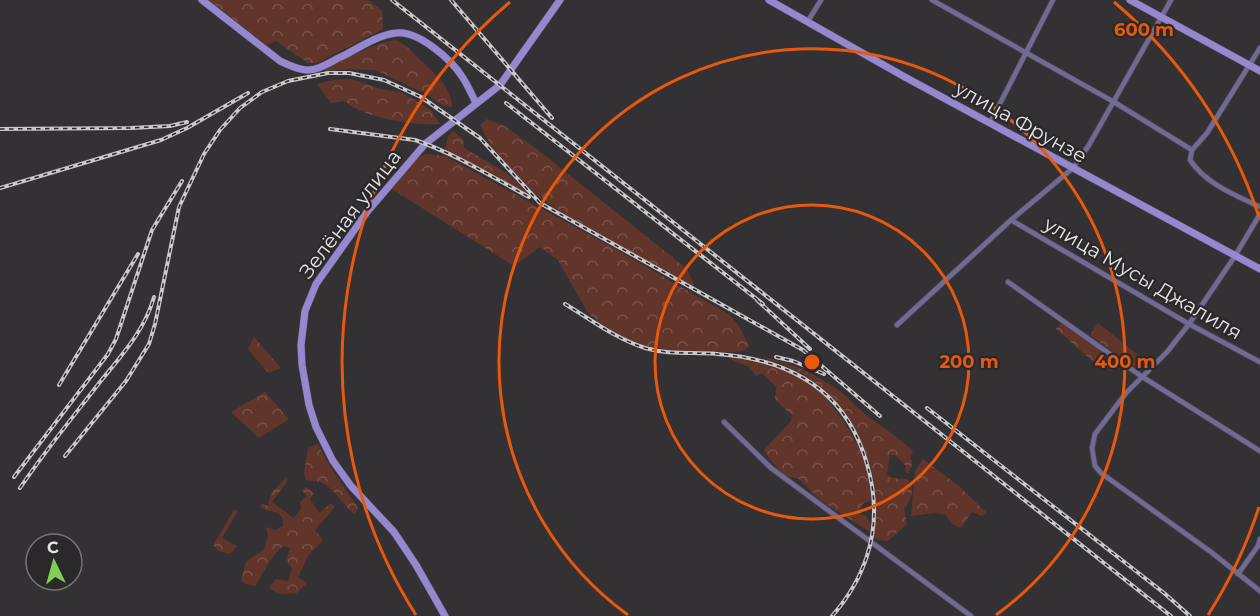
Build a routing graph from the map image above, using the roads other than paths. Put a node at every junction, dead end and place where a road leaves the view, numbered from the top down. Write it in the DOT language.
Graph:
graph roads {
  1 [pos="202,0"];
  2 [pos="560,0"];
  3 [pos="769,0"];
  4 [pos="821,0"];
  5 [pos="1053,0"];
  6 [pos="1130,0"];
  7 [pos="1170,0"];
  8 [pos="934,1"];
  9 [pos="1161,17"];
  10 [pos="808,21"];
  11 [pos="1260,48"];
  12 [pos="1027,54"];
  13 [pos="1249,65"];
  14 [pos="1260,71"];
  15 [pos="1114,102"];
  16 [pos="476,103"];
  17 [pos="990,123"];
  18 [pos="1192,150"];
  19 [pos="1073,168"];
  20 [pos="1260,207"];
  21 [pos="1260,214"];
  22 [pos="1011,220"];
  23 [pos="1235,256"];
  24 [pos="1260,269"];
  25 [pos="1008,282"];
  26 [pos="1189,324"];
  27 [pos="897,325"];
  28 [pos="1260,362"];
  29 [pos="1142,376"];
  30 [pos="724,422"];
  31 [pos="1260,451"];
  32 [pos="1260,539"];
  33 [pos="1259,546"];
  34 [pos="1238,574"];
  35 [pos="1260,591"];
  36 [pos="446,616"];
  37 [pos="971,616"];
  1 -- 16 [label="street"];
  2 -- 16 [label="street, Зелёная улица"];
  3 -- 10 [label="street, улица Фрунзе"];
  4 -- 10 [label="street"];
  5 -- 12 [label="street"];
  6 -- 9 [label="street"];
  7 -- 9 [label="street"];
  8 -- 12 [label="street"];
  9 -- 13 [label="street"];
  9 -- 15 [label="street"];
  10 -- 17 [label="street, улица Фрунзе"];
  11 -- 13 [label="street"];
  12 -- 15 [label="street"];
  12 -- 17 [label="street"];
  13 -- 14 [label="street"];
  13 -- 18 [label="street"];
  15 -- 18 [label="street"];
  15 -- 19 [label="street"];
  16 -- 36 [label="street, Зелёная улица"];
  17 -- 19 [label="street, улица Фрунзе"];
  18 -- 20 [label="street"];
  19 -- 22 [label="street"];
  19 -- 23 [label="street, улица Фрунзе"];
  21 -- 23 [label="street"];
  22 -- 26 [label="street, улица Мусы Джалиля"];
  22 -- 27 [label="street"];
  23 -- 24 [label="street, улица Фрунзе"];
  23 -- 26 [label="street"];
  25 -- 29 [label="street"];
  26 -- 28 [label="street, улица Мусы Джалиля"];
  26 -- 29 [label="street"];
  29 -- 31 [label="street"];
  29 -- 34 [label="street"];
  30 -- 37 [label="street"];
  32 -- 33 [label="street"];
  33 -- 34 [label="street"];
  34 -- 35 [label="street"];
}
